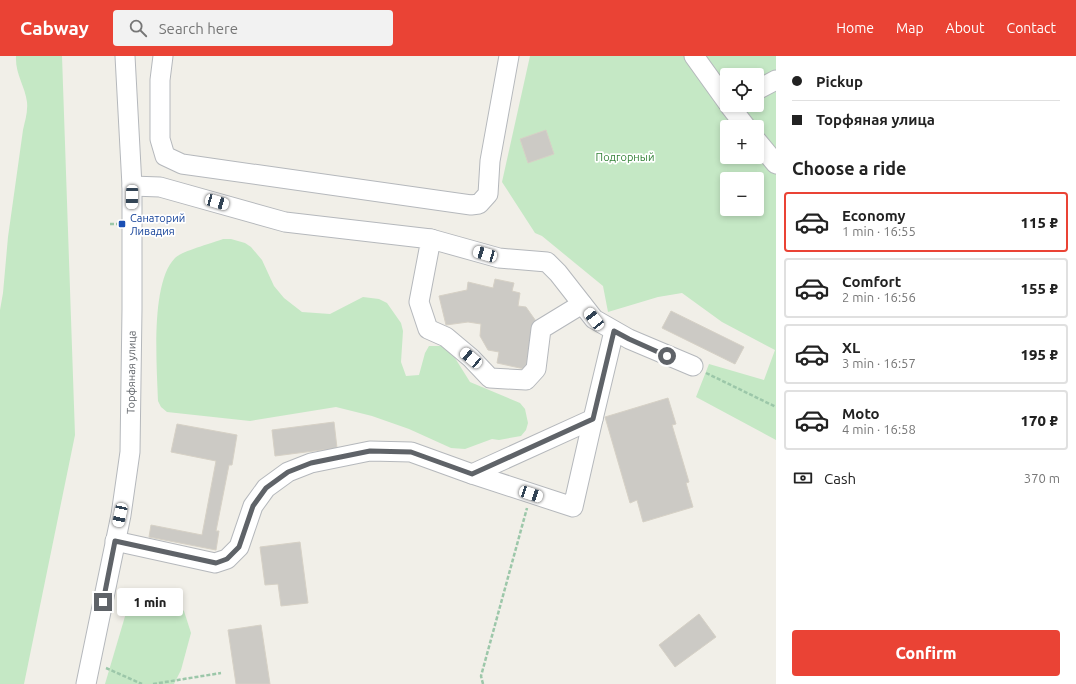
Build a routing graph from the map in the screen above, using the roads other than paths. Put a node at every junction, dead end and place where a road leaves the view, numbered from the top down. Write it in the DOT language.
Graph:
graph roads {
  1 [pos="125,56"];
  2 [pos="163,56"];
  3 [pos="509,56"];
  4 [pos="694,56"];
  5 [pos="776,80"];
  6 [pos="764,86"];
  7 [pos="720,92"];
  8 [pos="734,112"];
  9 [pos="741,120"];
  10 [pos="764,149"];
  11 [pos="776,164"];
  12 [pos="132,186"];
  13 [pos="431,239"];
  14 [pos="582,304"];
  15 [pos="614,331"];
  16 [pos="693,366"];
  17 [pos="593,419"];
  18 [pos="472,474"];
  19 [pos="115,541"];
  20 [pos="86,684"];
  1 -- 12 [label="street, Торфяная улица"];
  2 -- 3 [label="street"];
  4 -- 7 [label="street"];
  5 -- 6 [label="street"];
  8 -- 9 [label="street"];
  10 -- 11 [label="street"];
  12 -- 13 [label="street"];
  12 -- 19 [label="street, Торфяная улица"];
  13 -- 14 [label="street"];
  13 -- 14 [label="street"];
  14 -- 15 [label="street"];
  15 -- 16 [label="street"];
  15 -- 17 [label="street"];
  17 -- 18 [label="street"];
  17 -- 18 [label="street"];
  18 -- 19 [label="street"];
  19 -- 20 [label="street, Торфяная улица"];
}
